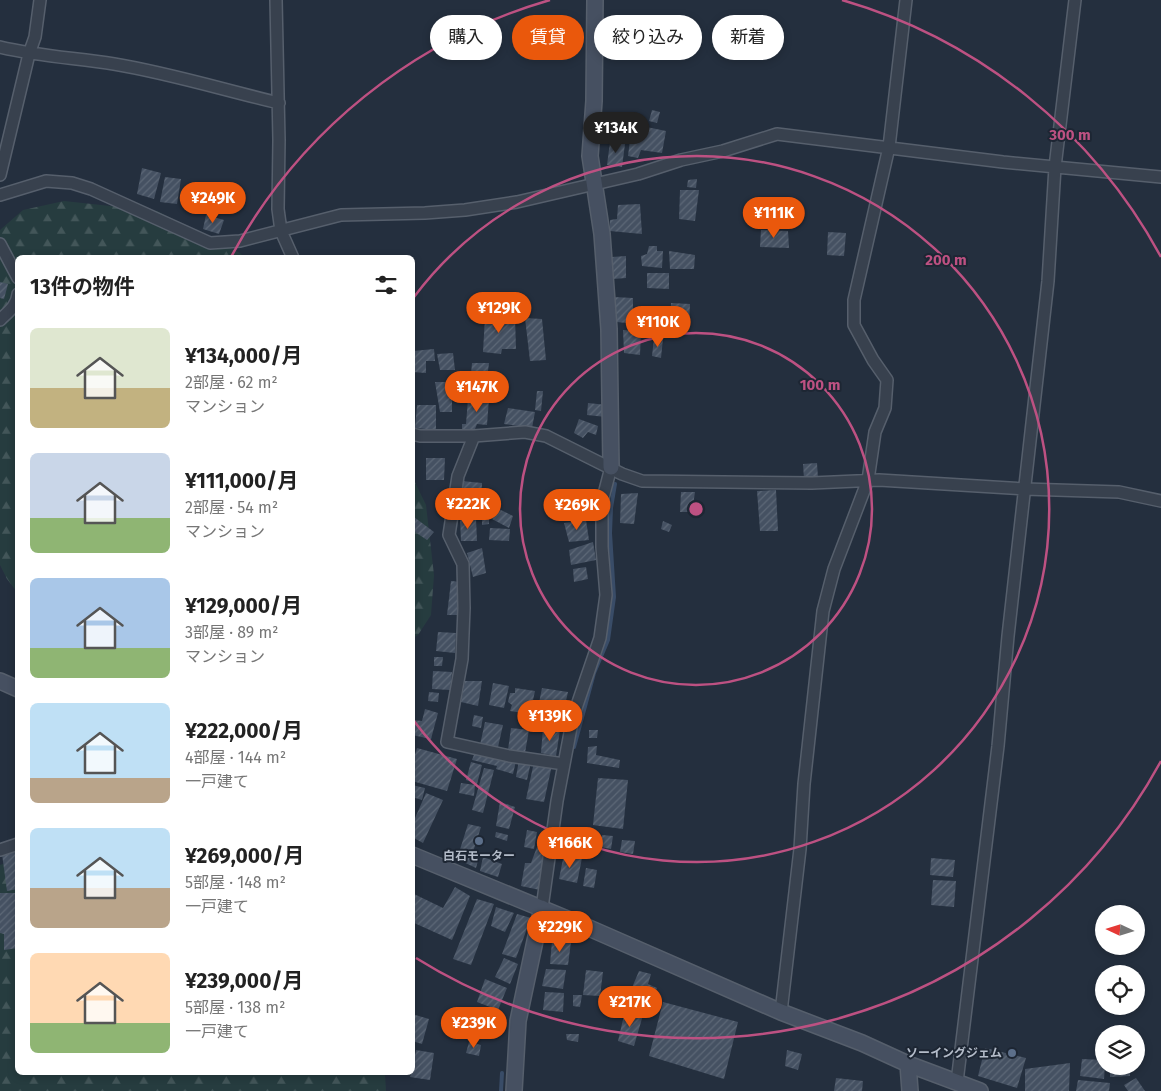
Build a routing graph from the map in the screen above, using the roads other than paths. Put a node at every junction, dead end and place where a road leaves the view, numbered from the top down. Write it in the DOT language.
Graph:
graph roads {
  1 [pos="40,0"];
  2 [pos="276,0"];
  3 [pos="595,0"];
  4 [pos="906,0"];
  5 [pos="1075,0"];
  6 [pos="0,47"];
  7 [pos="29,54"];
  8 [pos="278,102"];
  9 [pos="889,147"];
  10 [pos="1055,167"];
  11 [pos="0,175"];
  12 [pos="1161,176"];
  13 [pos="593,185"];
  14 [pos="0,195"];
  15 [pos="280,231"];
  16 [pos="0,244"];
  17 [pos="292,255"];
  18 [pos="15,272"];
  19 [pos="15,303"];
  20 [pos="0,320"];
  21 [pos="415,435"];
  22 [pos="474,436"];
  23 [pos="611,467"];
  24 [pos="868,480"];
  25 [pos="1025,489"];
  26 [pos="1161,500"];
  27 [pos="0,681"];
  28 [pos="15,687"];
  29 [pos="564,764"];
  30 [pos="15,845"];
  31 [pos="0,850"];
  32 [pos="415,856"];
  33 [pos="542,908"];
  34 [pos="781,1012"];
  35 [pos="908,1064"];
  36 [pos="957,1082"];
  37 [pos="514,1091"];
  38 [pos="910,1091"];
  39 [pos="980,1091"];
  1 -- 7 [label="street"];
  2 -- 8 [label="street"];
  3 -- 13 [label="street"];
  4 -- 9 [label="street"];
  5 -- 10 [label="street"];
  6 -- 7 [label="street"];
  7 -- 8 [label="street"];
  7 -- 11 [label="street"];
  8 -- 15 [label="street"];
  9 -- 10 [label="street"];
  9 -- 13 [label="street"];
  9 -- 24 [label="street"];
  10 -- 12 [label="street"];
  10 -- 25 [label="street"];
  13 -- 15 [label="street"];
  13 -- 23 [label="street"];
  14 -- 15 [label="street"];
  15 -- 17 [label="street"];
  16 -- 18 [label="street"];
  19 -- 20 [label="street"];
  21 -- 22 [label="street"];
  22 -- 23 [label="street"];
  22 -- 29 [label="street"];
  23 -- 24 [label="street"];
  23 -- 29 [label="street"];
  24 -- 25 [label="street"];
  24 -- 34 [label="street"];
  25 -- 26 [label="street"];
  25 -- 36 [label="street"];
  27 -- 28 [label="street"];
  29 -- 33 [label="street"];
  30 -- 31 [label="street"];
  32 -- 33 [label="street"];
  33 -- 34 [label="street"];
  33 -- 37 [label="street"];
  34 -- 35 [label="street"];
  35 -- 36 [label="street"];
  35 -- 38 [label="street"];
  36 -- 39 [label="street"];
}
